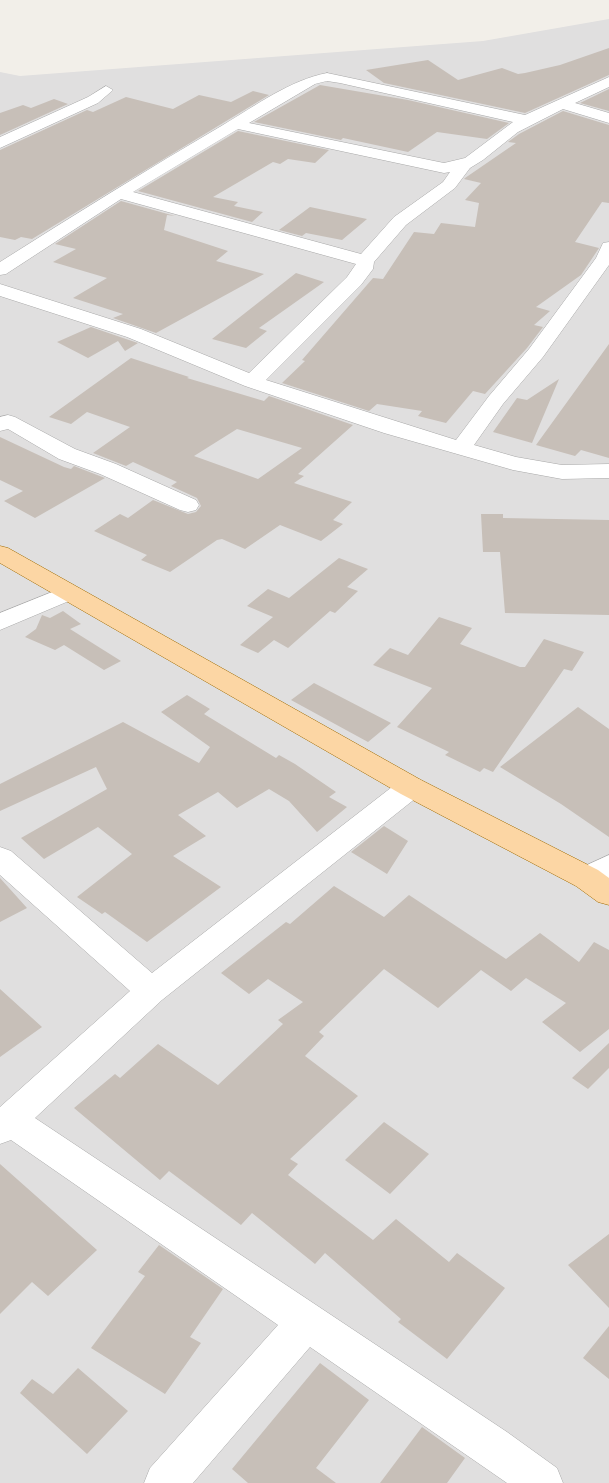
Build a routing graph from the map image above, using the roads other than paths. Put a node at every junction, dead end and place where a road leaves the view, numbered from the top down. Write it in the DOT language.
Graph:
graph roads {
  1 [pos="609,81"];
  2 [pos="106,90"];
  3 [pos="562,104"];
  4 [pos="609,118"];
  5 [pos="527,120"];
  6 [pos="234,124"];
  7 [pos="0,143"];
  8 [pos="462,167"];
  9 [pos="119,193"];
  10 [pos="609,247"];
  11 [pos="0,249"];
  12 [pos="22,255"];
  13 [pos="365,261"];
  14 [pos="0,270"];
  15 [pos="0,290"];
  16 [pos="252,382"];
  17 [pos="0,426"];
  18 [pos="461,448"];
  19 [pos="609,471"];
  20 [pos="188,505"];
  21 [pos="0,553"];
  22 [pos="67,593"];
  23 [pos="0,622"];
  24 [pos="411,787"];
  25 [pos="0,858"];
  26 [pos="602,879"];
  27 [pos="151,992"];
  28 [pos="5,1124"];
  29 [pos="306,1322"];
  30 [pos="165,1483"];
  31 [pos="542,1483"];
  1 -- 3 [label="street"];
  2 -- 7 [label="street"];
  3 -- 4 [label="street"];
  3 -- 5 [label="street"];
  5 -- 6 [label="street"];
  5 -- 8 [label="street"];
  6 -- 8 [label="street"];
  6 -- 9 [label="street"];
  8 -- 13 [label="street"];
  9 -- 12 [label="street"];
  9 -- 13 [label="street"];
  10 -- 18 [label="street"];
  11 -- 12 [label="street"];
  12 -- 14 [label="street"];
  13 -- 16 [label="street"];
  15 -- 16 [label="street"];
  16 -- 18 [label="street"];
  17 -- 20 [label="street"];
  18 -- 19 [label="street"];
  21 -- 22 [label="main road"];
  22 -- 23 [label="street"];
  22 -- 24 [label="main road"];
  24 -- 26 [label="main road"];
  24 -- 27 [label="street"];
  25 -- 27 [label="street"];
  27 -- 28 [label="street"];
  28 -- 29 [label="street"];
  29 -- 30 [label="street"];
  29 -- 31 [label="street"];
}
